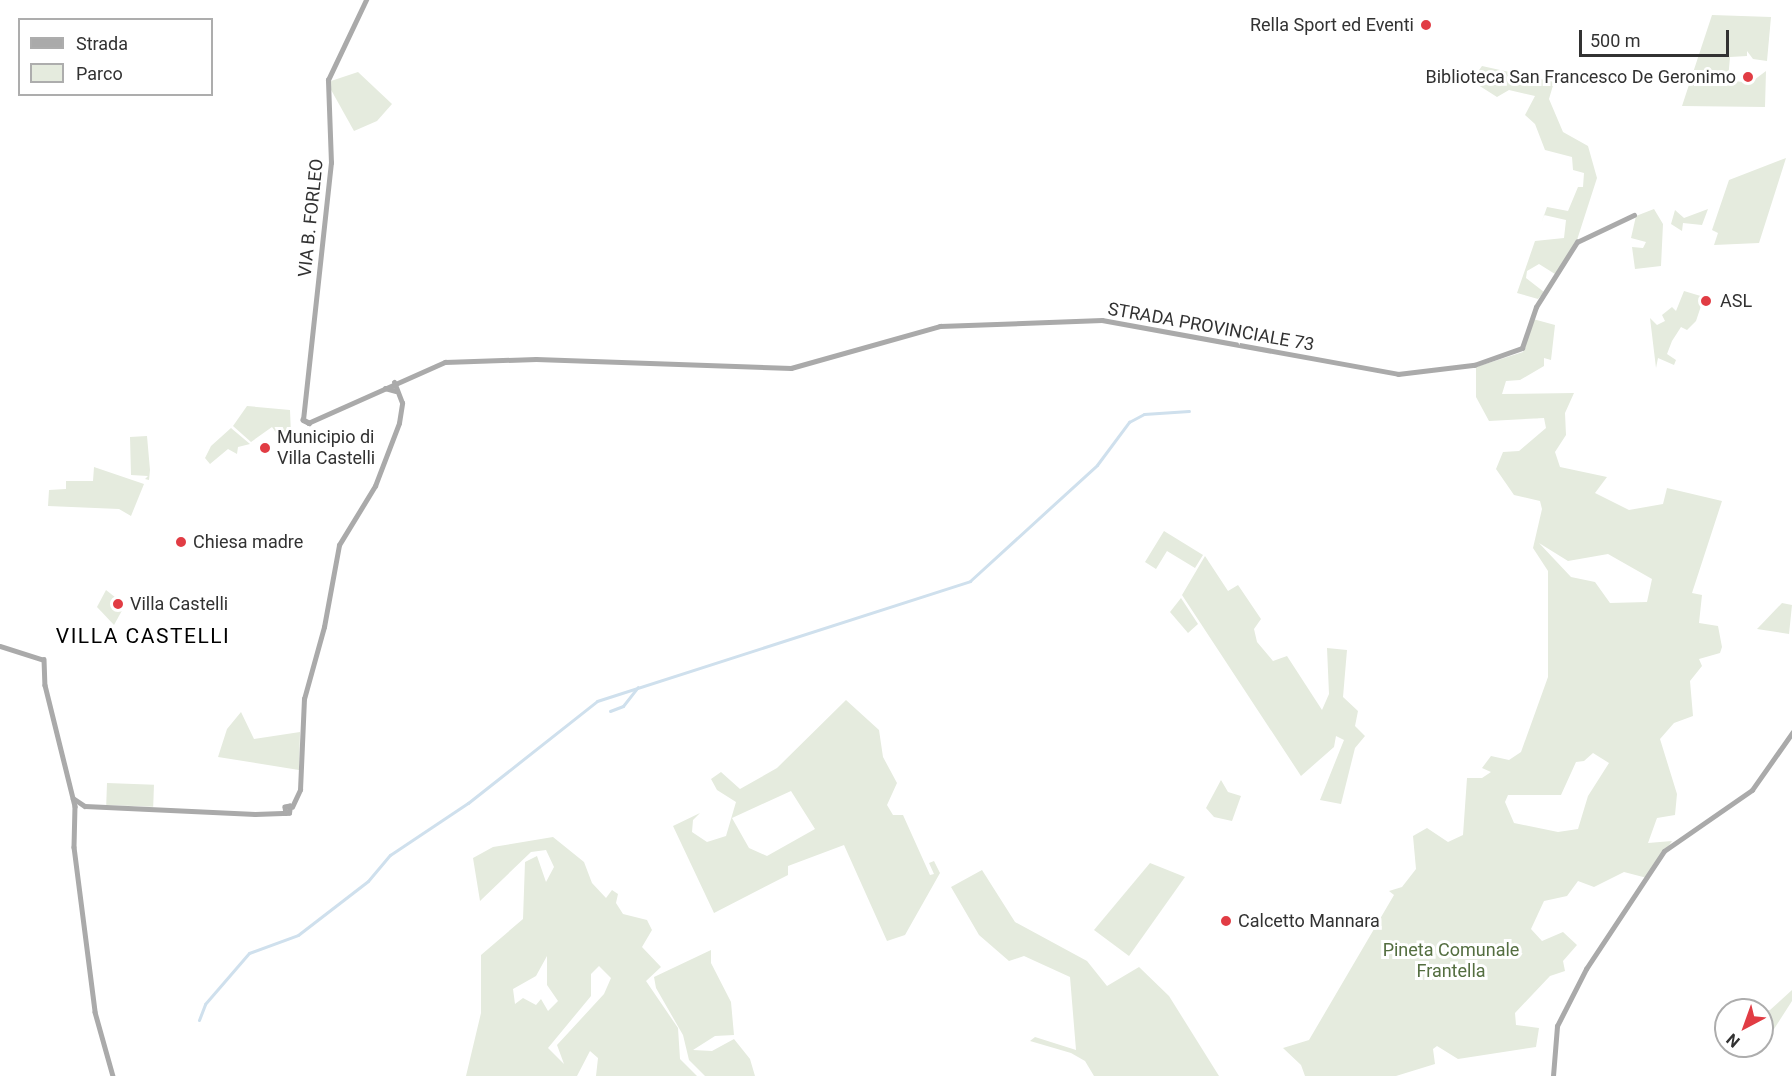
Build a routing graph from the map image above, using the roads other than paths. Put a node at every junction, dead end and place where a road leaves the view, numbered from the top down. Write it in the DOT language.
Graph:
graph roads {
  1 [pos="366,0"];
  2 [pos="1634,215"];
  3 [pos="405,378"];
  4 [pos="394,382"];
  5 [pos="383,388"];
  6 [pos="399,393"];
  7 [pos="0,646"];
  8 [pos="1792,733"];
  9 [pos="81,806"];
  10 [pos="113,1076"];
  11 [pos="1553,1076"];
  1 -- 5 [label="main road, VIA B. FORLEO"];
  2 -- 3 [label="main road, STRADA PROVINCIALE 73"];
  3 -- 4 [label="main road"];
  3 -- 6 [label="main road"];
  4 -- 5 [label="main road"];
  4 -- 6 [label="main road"];
  5 -- 6 [label="main road"];
  6 -- 9 [label="main road"];
  7 -- 9 [label="main road"];
  8 -- 11 [label="main road"];
  9 -- 10 [label="main road"];
}
